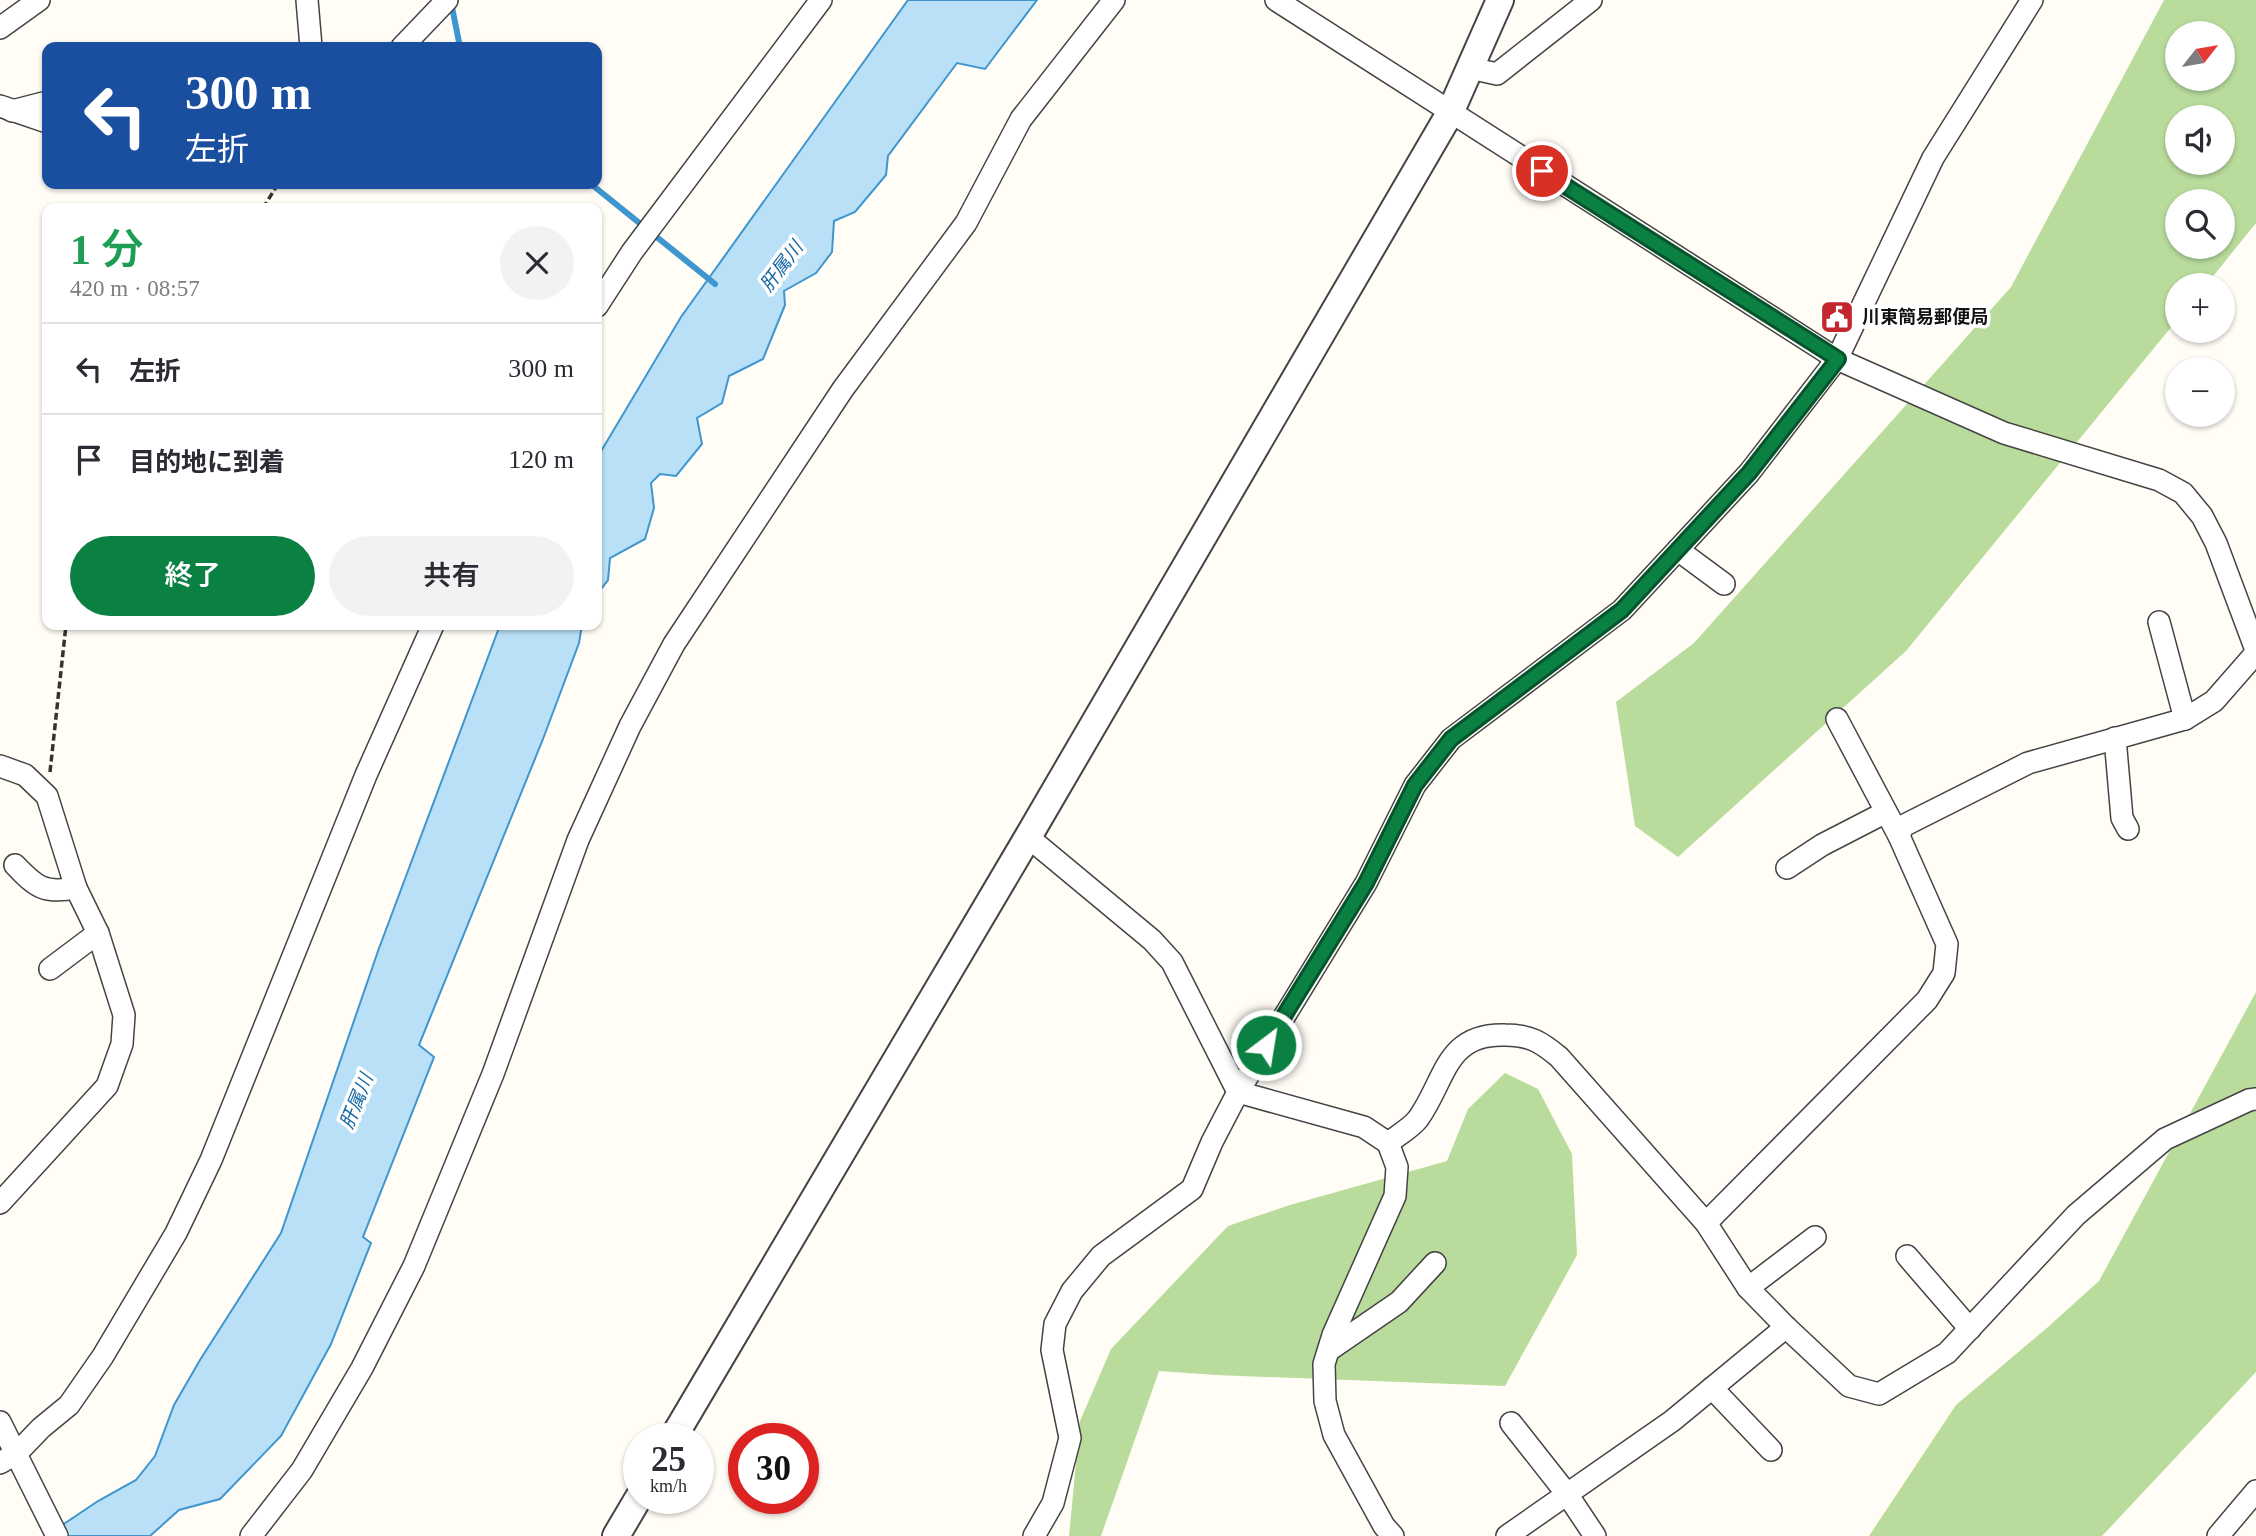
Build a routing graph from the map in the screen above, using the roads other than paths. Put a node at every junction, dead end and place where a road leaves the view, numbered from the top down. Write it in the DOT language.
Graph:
graph roads {
  1 [pos="39,0"];
  2 [pos="307,0"];
  3 [pos="447,0"];
  4 [pos="821,0"];
  5 [pos="1114,0"];
  6 [pos="1276,0"];
  7 [pos="1500,0"];
  8 [pos="1591,0"];
  9 [pos="2032,0"];
  10 [pos="0,28"];
  11 [pos="311,42"];
  12 [pos="407,42"];
  13 [pos="1470,68"];
  14 [pos="42,103"];
  15 [pos="6,108"];
  16 [pos="1450,113"];
  17 [pos="42,120"];
  18 [pos="602,298"];
  19 [pos="1838,359"];
  20 [pos="1678,550"];
  21 [pos="1724,584"];
  22 [pos="2159,622"];
  23 [pos="431,630"];
  24 [pos="2256,652"];
  25 [pos="1837,719"];
  26 [pos="2185,719"];
  27 [pos="2115,738"];
  28 [pos="0,766"];
  29 [pos="1886,812"];
  30 [pos="2128,828"];
  31 [pos="1899,836"];
  32 [pos="1028,838"];
  33 [pos="15,865"];
  34 [pos="1787,868"];
  35 [pos="76,888"];
  36 [pos="98,933"];
  37 [pos="50,969"];
  38 [pos="1238,1091"];
  39 [pos="2256,1099"];
  40 [pos="1388,1143"];
  41 [pos="0,1203"];
  42 [pos="1706,1223"];
  43 [pos="1815,1237"];
  44 [pos="1907,1256"];
  45 [pos="1435,1263"];
  46 [pos="1748,1288"];
  47 [pos="1786,1327"];
  48 [pos="1970,1329"];
  49 [pos="1329,1350"];
  50 [pos="1712,1388"];
  51 [pos="0,1422"];
  52 [pos="682,1423"];
  53 [pos="1511,1423"];
  54 [pos="1771,1450"];
  55 [pos="13,1460"];
  56 [pos="2256,1491"];
  57 [pos="1567,1494"];
  58 [pos="629,1514"];
  59 [pos="1382,1533"];
  60 [pos="57,1536"];
  61 [pos="250,1536"];
  62 [pos="616,1536"];
  63 [pos="1034,1536"];
  64 [pos="1507,1536"];
  65 [pos="1595,1536"];
  66 [pos="2218,1536"];
  1 -- 10 [label="street"];
  2 -- 11 [label="street"];
  3 -- 12 [label="street"];
  4 -- 18 [label="street"];
  5 -- 61 [label="street"];
  6 -- 16 [label="street"];
  7 -- 13 [label="street"];
  8 -- 13 [label="street"];
  9 -- 19 [label="street"];
  13 -- 16 [label="street"];
  14 -- 15 [label="street"];
  15 -- 17 [label="street"];
  16 -- 19 [label="street"];
  16 -- 32 [label="street"];
  19 -- 20 [label="street"];
  19 -- 24 [label="street"];
  20 -- 21 [label="street"];
  20 -- 38 [label="street"];
  22 -- 26 [label="street"];
  23 -- 55 [label="street"];
  24 -- 26 [label="street"];
  25 -- 29 [label="street"];
  26 -- 27 [label="street"];
  27 -- 30 [label="street"];
  27 -- 31 [label="street"];
  28 -- 35 [label="street"];
  29 -- 31 [label="street"];
  29 -- 34 [label="street"];
  31 -- 42 [label="street"];
  32 -- 38 [label="street"];
  32 -- 52 [label="street"];
  33 -- 35 [label="street"];
  35 -- 36 [label="street"];
  36 -- 37 [label="street"];
  36 -- 41 [label="street"];
  38 -- 40 [label="street"];
  38 -- 63 [label="street"];
  39 -- 48 [label="street"];
  40 -- 42 [label="street"];
  40 -- 49 [label="street"];
  42 -- 46 [label="street"];
  43 -- 46 [label="street"];
  44 -- 48 [label="street"];
  45 -- 49 [label="street"];
  46 -- 47 [label="street"];
  47 -- 48 [label="street"];
  47 -- 50 [label="street"];
  49 -- 59 [label="street"];
  50 -- 54 [label="street"];
  50 -- 57 [label="street"];
  51 -- 55 [label="street"];
  53 -- 57 [label="street"];
  55 -- 60 [label="street"];
  56 -- 66 [label="street"];
  57 -- 64 [label="street"];
  57 -- 65 [label="street"];
  58 -- 62 [label="street"];
}
